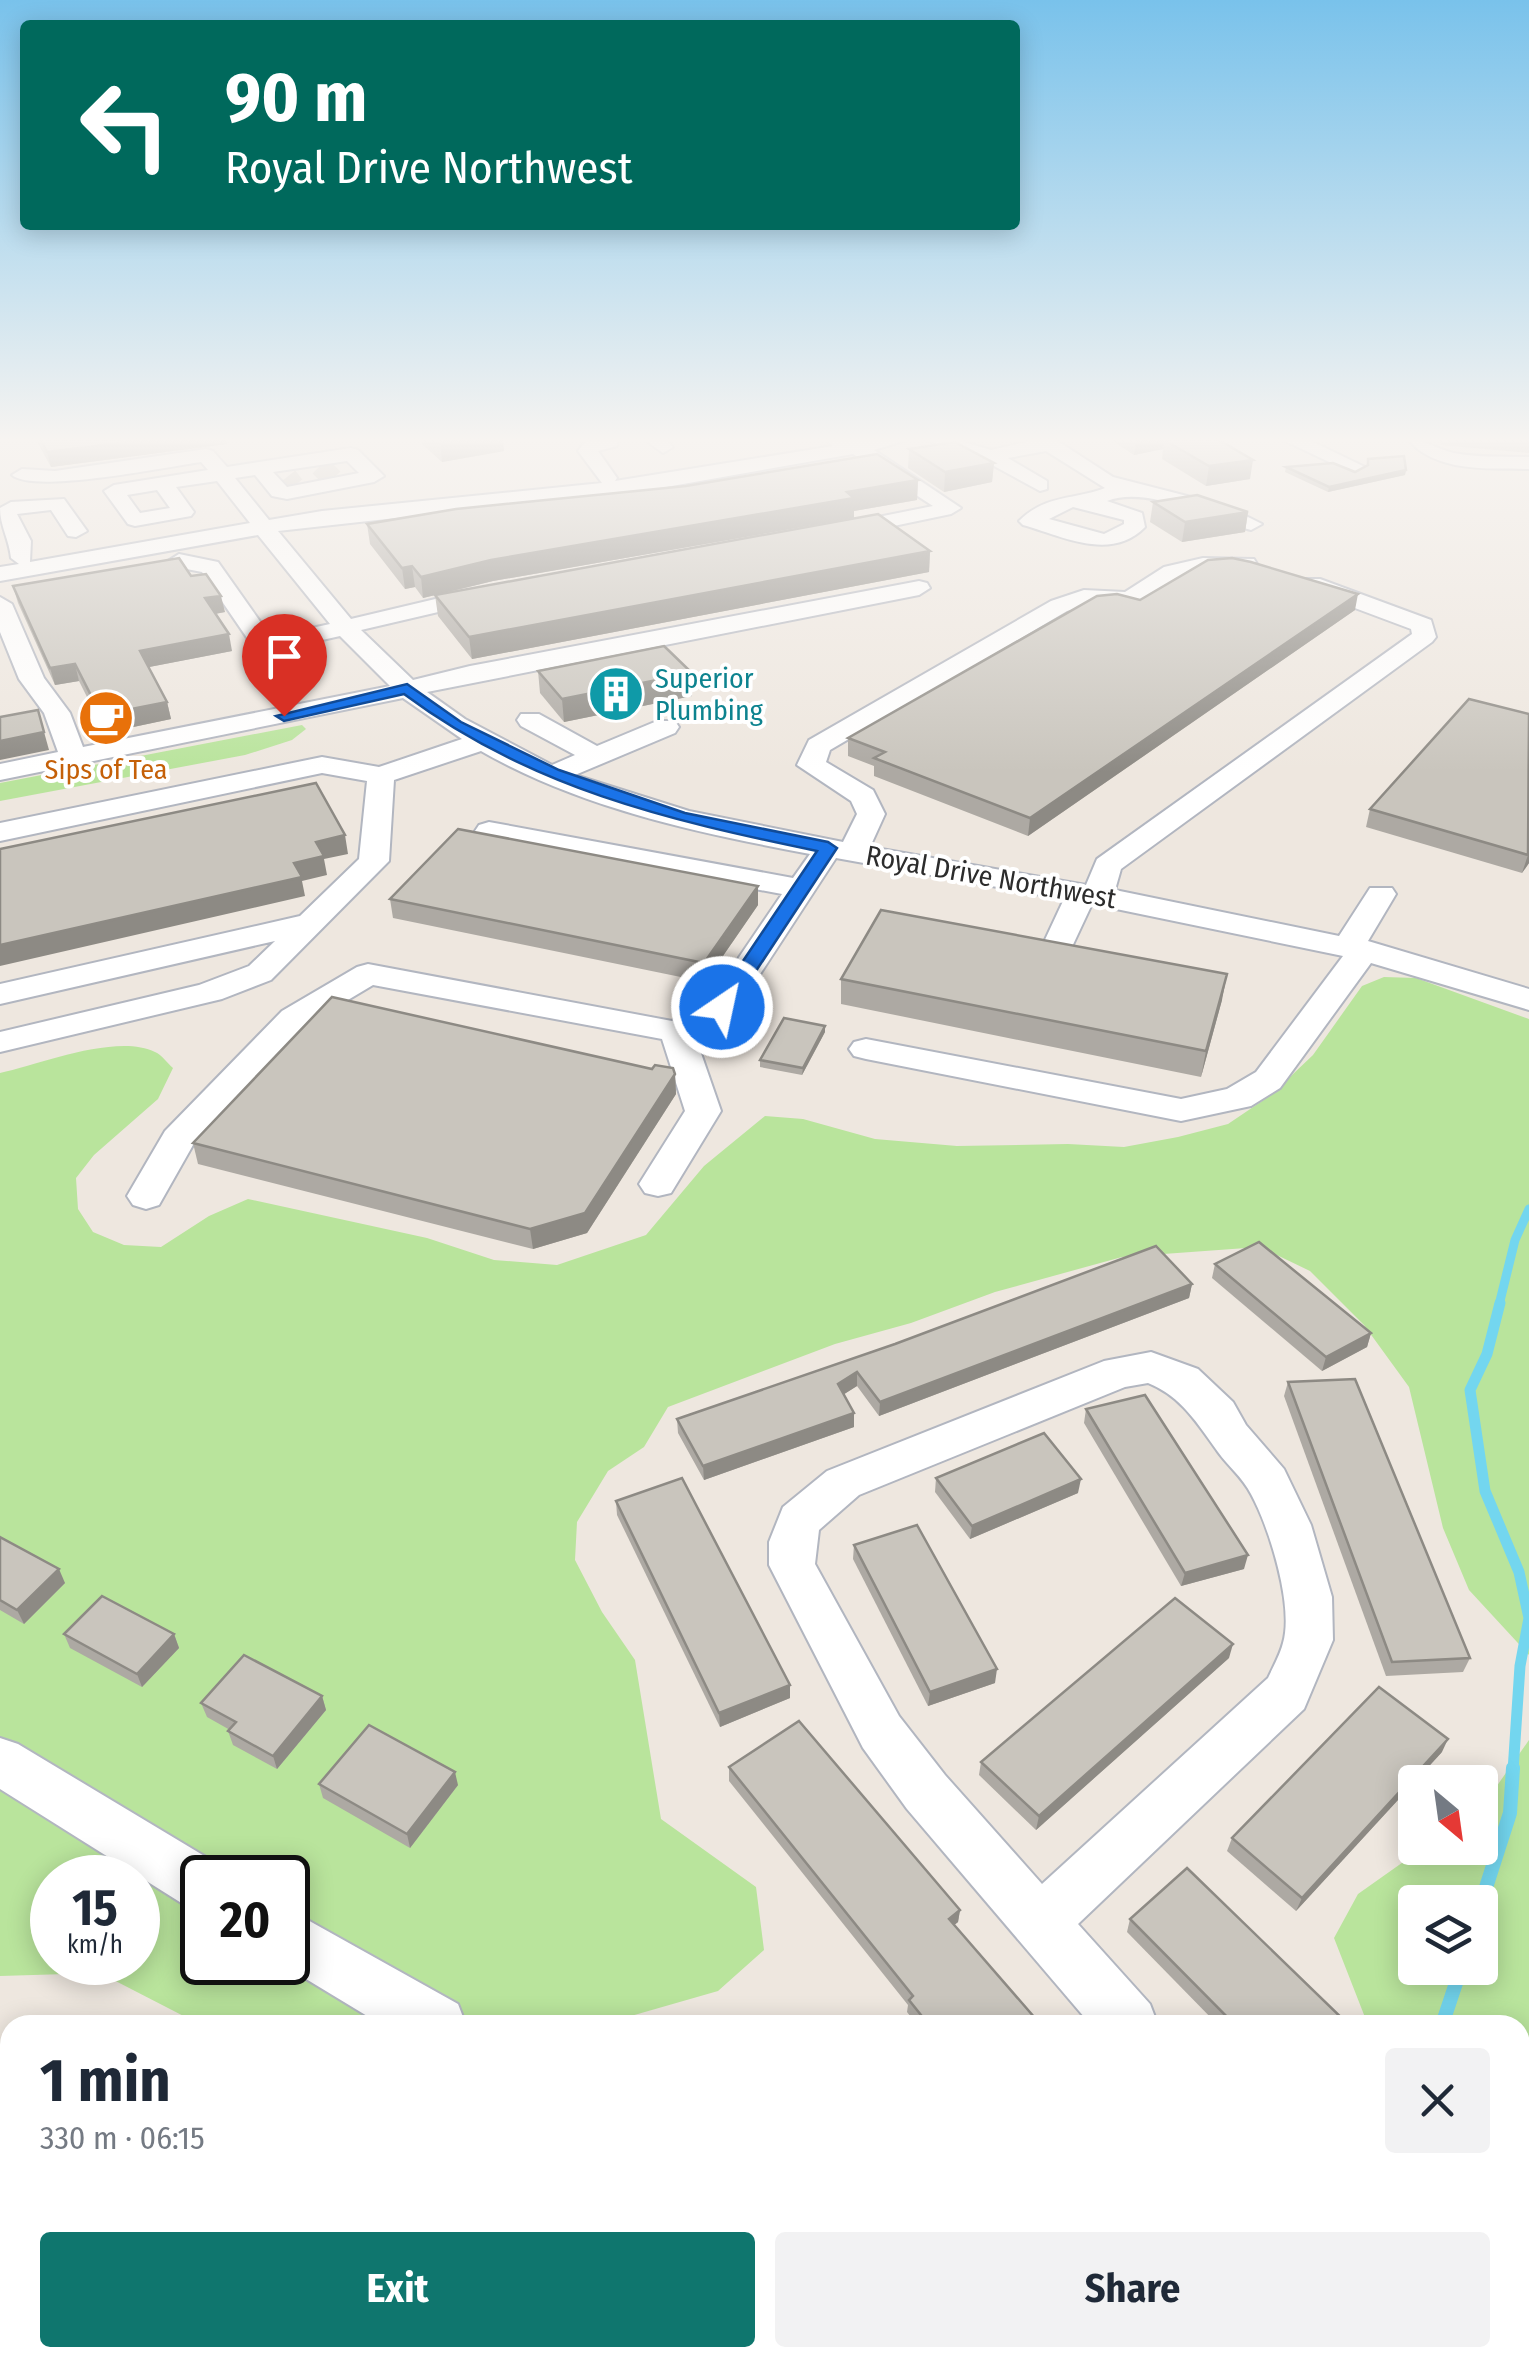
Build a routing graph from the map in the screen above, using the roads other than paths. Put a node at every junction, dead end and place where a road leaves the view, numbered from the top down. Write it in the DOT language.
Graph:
graph roads {
  1 [pos="116,550"];
  2 [pos="281,550"];
  3 [pos="179,561"];
  4 [pos="0,574"];
  5 [pos="919,588"];
  6 [pos="513,589"];
  7 [pos="0,604"];
  8 [pos="350,629"];
  9 [pos="407,689"];
  10 [pos="530,720"];
  11 [pos="666,728"];
  12 [pos="484,741"];
  13 [pos="596,756"];
  14 [pos="73,758"];
  15 [pos="0,772"];
  16 [pos="553,774"];
  17 [pos="380,775"];
  18 [pos="489,830"];
  19 [pos="0,832"];
  20 [pos="841,850"];
  21 [pos="802,889"];
  22 [pos="1090,894"];
  23 [pos="1381,894"];
  24 [pos="311,923"];
  25 [pos="1059,944"];
  26 [pos="1356,948"];
  27 [pos="0,994"];
  28 [pos="1529,1000"];
  29 [pos="676,1032"];
  30 [pos="0,1042"];
  31 [pos="866,1049"];
  32 [pos="658,1184"];
  33 [pos="146,1196"];
  34 [pos="0,1761"];
  35 [pos="180,1871"];
  36 [pos="1042,1922"];
  37 [pos="310,1950"];
  38 [pos="420,2015"];
  39 [pos="1121,2015"];
  1 -- 4 [label="street"];
  2 -- 8 [label="street, Royal Drive Northwest"];
  3 -- 8 [label="street"];
  5 -- 9 [label="street"];
  6 -- 8 [label="street"];
  7 -- 14 [label="street"];
  8 -- 9 [label="street, Royal Drive Northwest"];
  9 -- 12 [label="street, Royal Drive Northwest"];
  9 -- 14 [label="street"];
  10 -- 13 [label="street"];
  11 -- 13 [label="street"];
  12 -- 16 [label="street, Royal Drive Northwest"];
  12 -- 17 [label="street"];
  13 -- 16 [label="street"];
  14 -- 15 [label="street"];
  16 -- 20 [label="street, Royal Drive Northwest"];
  17 -- 19 [label="street"];
  17 -- 24 [label="street"];
  18 -- 21 [label="street"];
  20 -- 21 [label="street"];
  20 -- 22 [label="street, Royal Drive Northwest"];
  20 -- 22 [label="street"];
  21 -- 29 [label="street"];
  22 -- 25 [label="street"];
  22 -- 26 [label="street, Royal Drive Northwest"];
  23 -- 26 [label="street"];
  24 -- 27 [label="street"];
  24 -- 30 [label="street"];
  26 -- 28 [label="street, Royal Drive Northwest"];
  26 -- 31 [label="street"];
  29 -- 32 [label="street"];
  29 -- 33 [label="street"];
  34 -- 35 [label="street"];
  36 -- 36 [label="street"];
  36 -- 39 [label="street"];
  37 -- 38 [label="street"];
}
